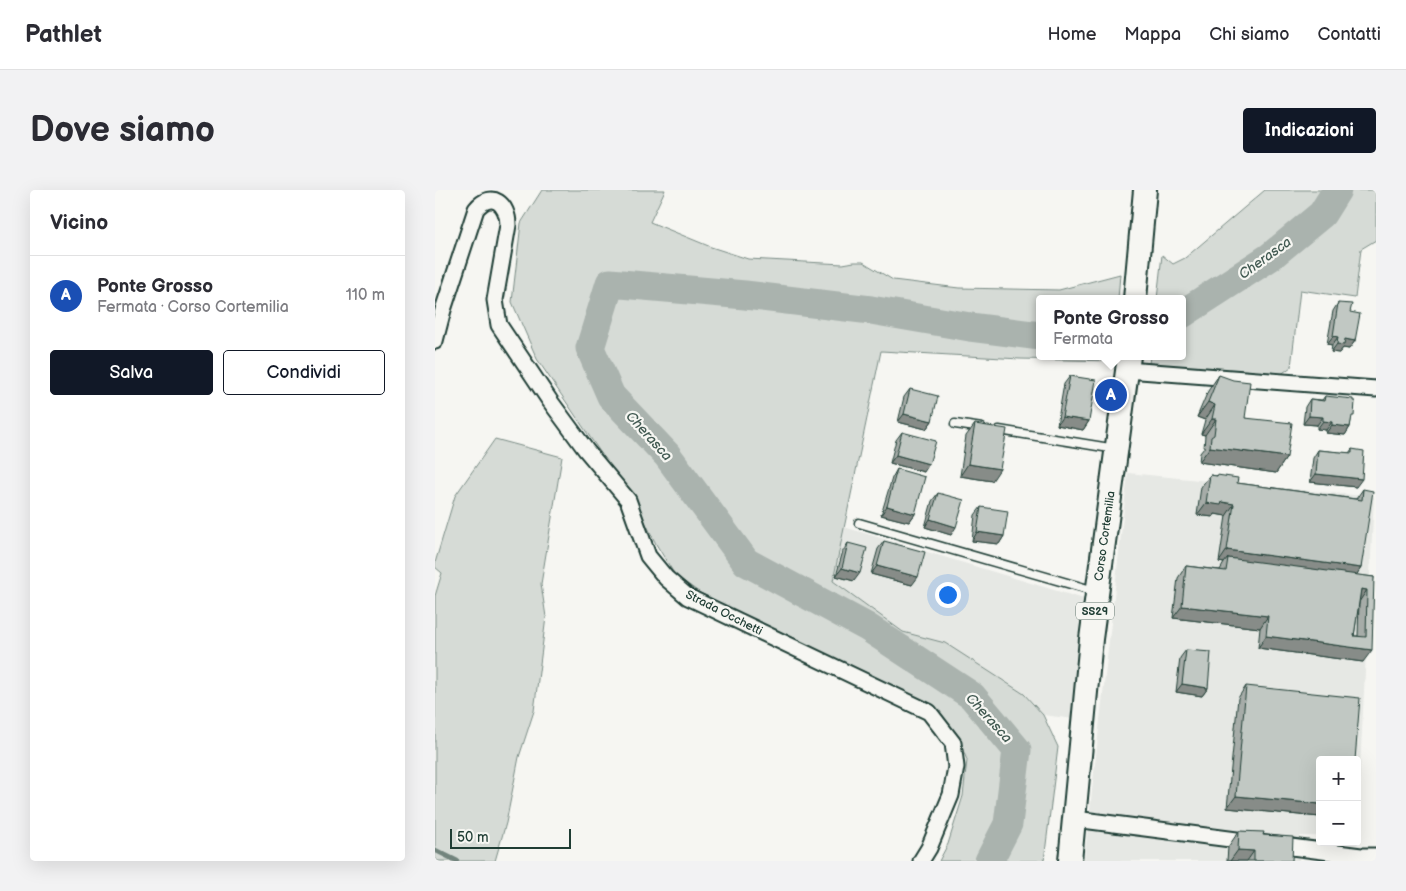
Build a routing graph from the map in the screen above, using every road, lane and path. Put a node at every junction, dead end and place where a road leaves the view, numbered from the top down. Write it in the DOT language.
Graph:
graph roads {
  1 [pos="1145,190"];
  2 [pos="491,193"];
  3 [pos="1135,295"];
  4 [pos="435,342"];
  5 [pos="1128,363"];
  6 [pos="1376,389"];
  7 [pos="955,424"];
  8 [pos="1117,449"];
  9 [pos="859,523"];
  10 [pos="1097,592"];
  11 [pos="1075,819"];
  12 [pos="1376,856"];
  13 [pos="921,861"];
  14 [pos="1070,861"];
  1 -- 3 [label="main road"];
  2 -- 4 [label="street"];
  2 -- 13 [label="street, Strada Occhetti"];
  5 -- 6 [label="street"];
  5 -- 8 [label="main road, Corso Cortemilia / SS29"];
  7 -- 8 [label="lane"];
  8 -- 10 [label="main road, Corso Cortemilia / SS29"];
  9 -- 10 [label="lane"];
  10 -- 11 [label="main road, Corso Cortemilia / SS29"];
  11 -- 12 [label="street"];
  11 -- 14 [label="main road, Corso Cortemilia / SS29"];
}
